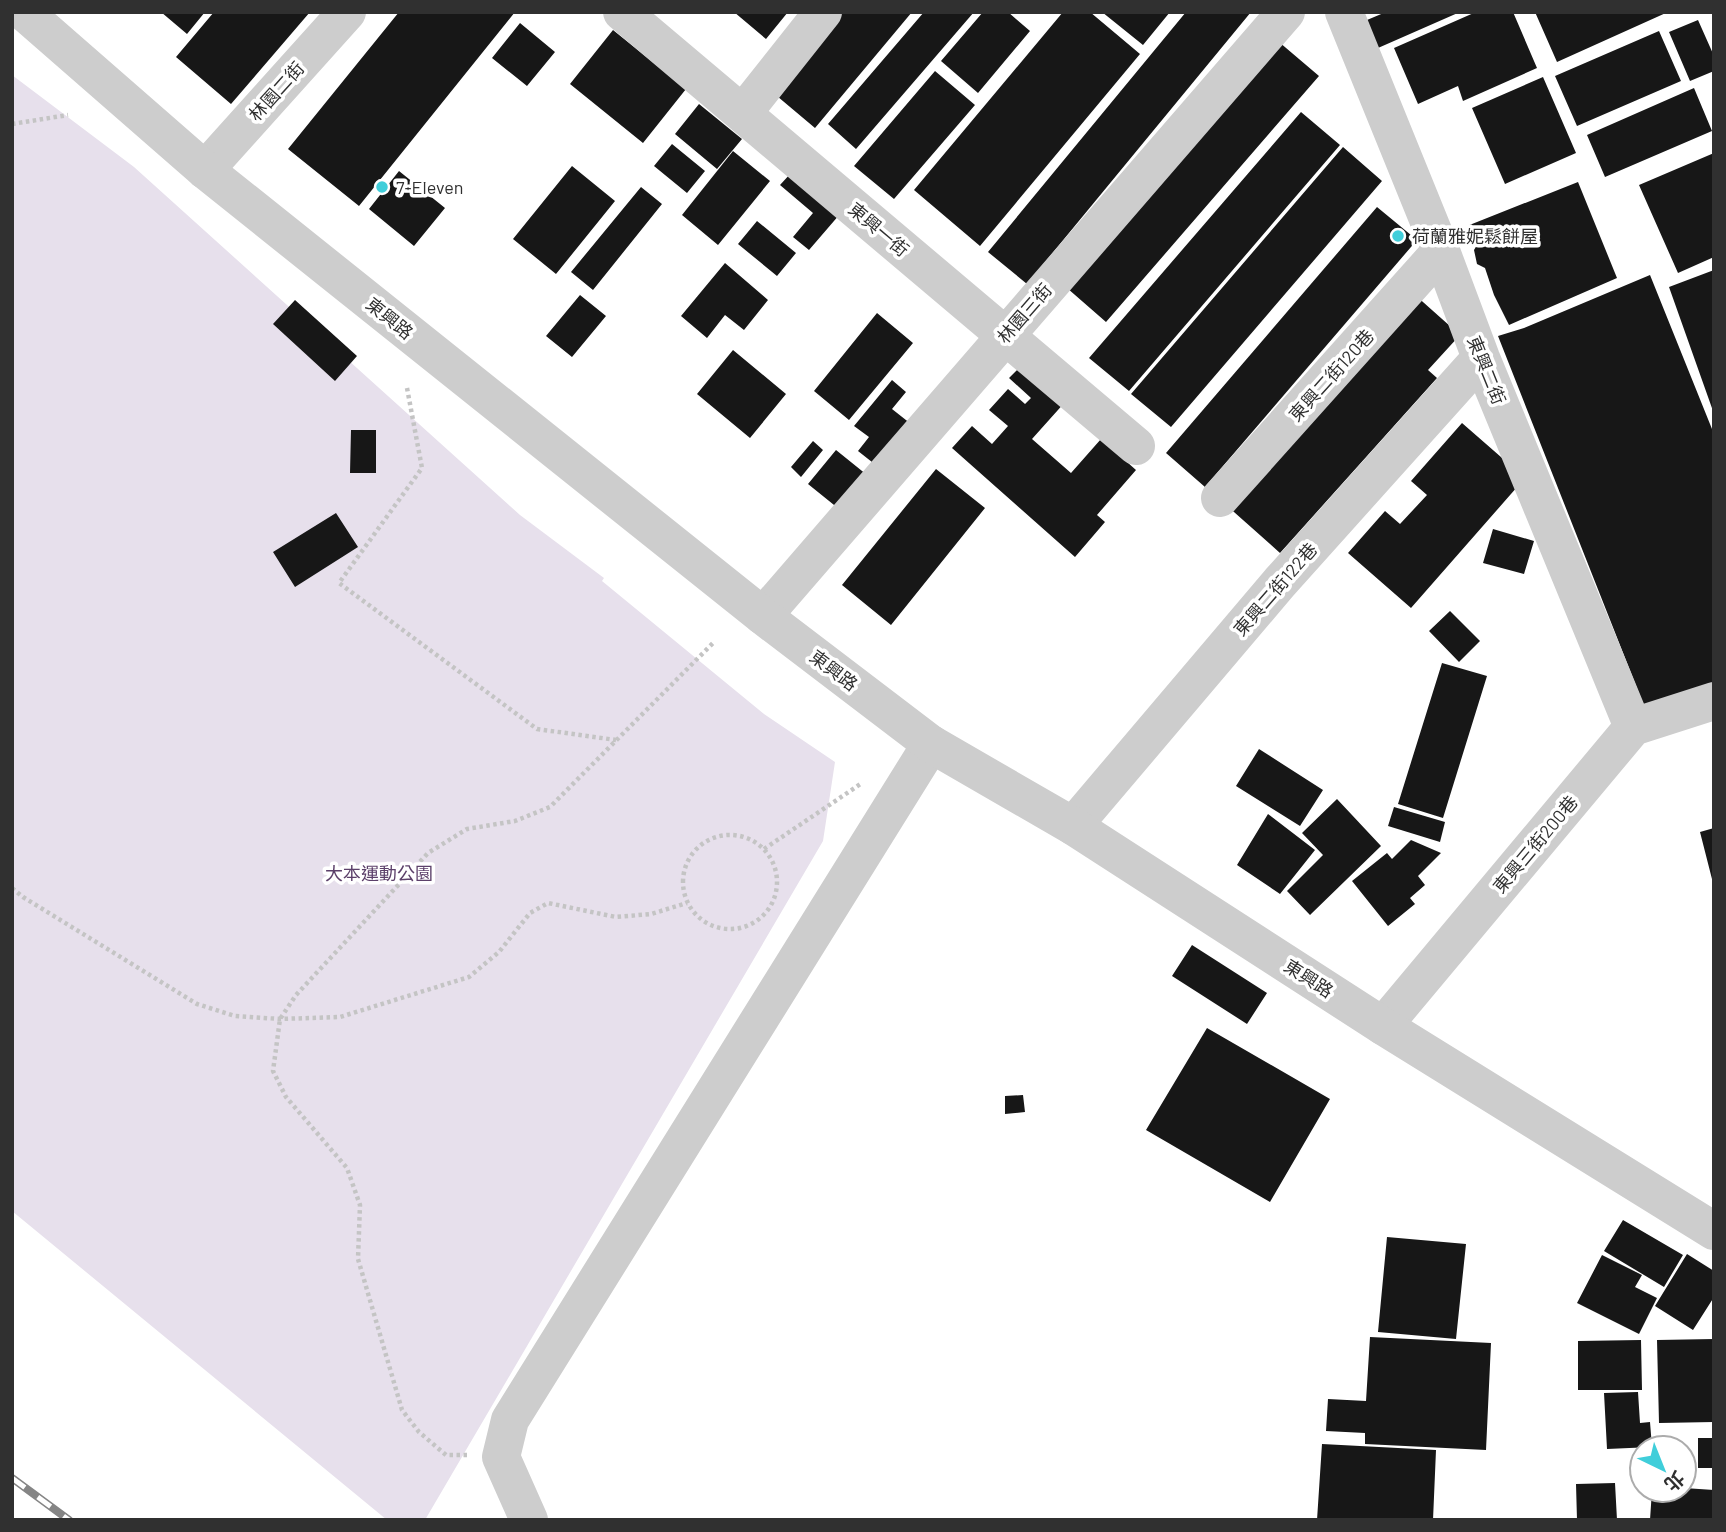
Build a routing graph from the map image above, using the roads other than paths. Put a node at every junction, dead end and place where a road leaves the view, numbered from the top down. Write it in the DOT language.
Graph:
graph roads {
  1 [pos="23,12"];
  2 [pos="347,12"];
  3 [pos="622,12"];
  4 [pos="823,12"];
  5 [pos="1286,12"];
  6 [pos="1343,12"];
  7 [pos="743,113"];
  8 [pos="205,170"];
  9 [pos="1441,251"];
  10 [pos="1005,335"];
  11 [pos="1481,358"];
  12 [pos="1136,446"];
  13 [pos="1220,498"];
  14 [pos="763,616"];
  15 [pos="1714,701"];
  16 [pos="1633,727"];
  17 [pos="931,744"];
  18 [pos="1073,826"];
  19 [pos="1383,1026"];
  20 [pos="1714,1231"];
  21 [pos="529,1520"];
  1 -- 8 [label="street, 東興路"];
  2 -- 8 [label="street, 林園二街"];
  3 -- 7 [label="street, 東興一街"];
  4 -- 7 [label="street"];
  5 -- 10 [label="street, 林園三街"];
  6 -- 9 [label="street, 東興二街"];
  7 -- 10 [label="street, 東興一街"];
  8 -- 14 [label="street, 東興路"];
  9 -- 11 [label="street, 東興二街"];
  9 -- 13 [label="street, 東興二街120巷"];
  10 -- 12 [label="street, 東興一街"];
  10 -- 14 [label="street, 林園三街"];
  11 -- 16 [label="street, 東興二街"];
  11 -- 18 [label="street, 東興二街122巷"];
  14 -- 17 [label="street, 東興路"];
  15 -- 16 [label="street"];
  16 -- 19 [label="street, 東興三街200巷"];
  17 -- 18 [label="street, 東興路"];
  17 -- 21 [label="street"];
  18 -- 19 [label="street, 東興路"];
  19 -- 20 [label="street, 東興路"];
}
